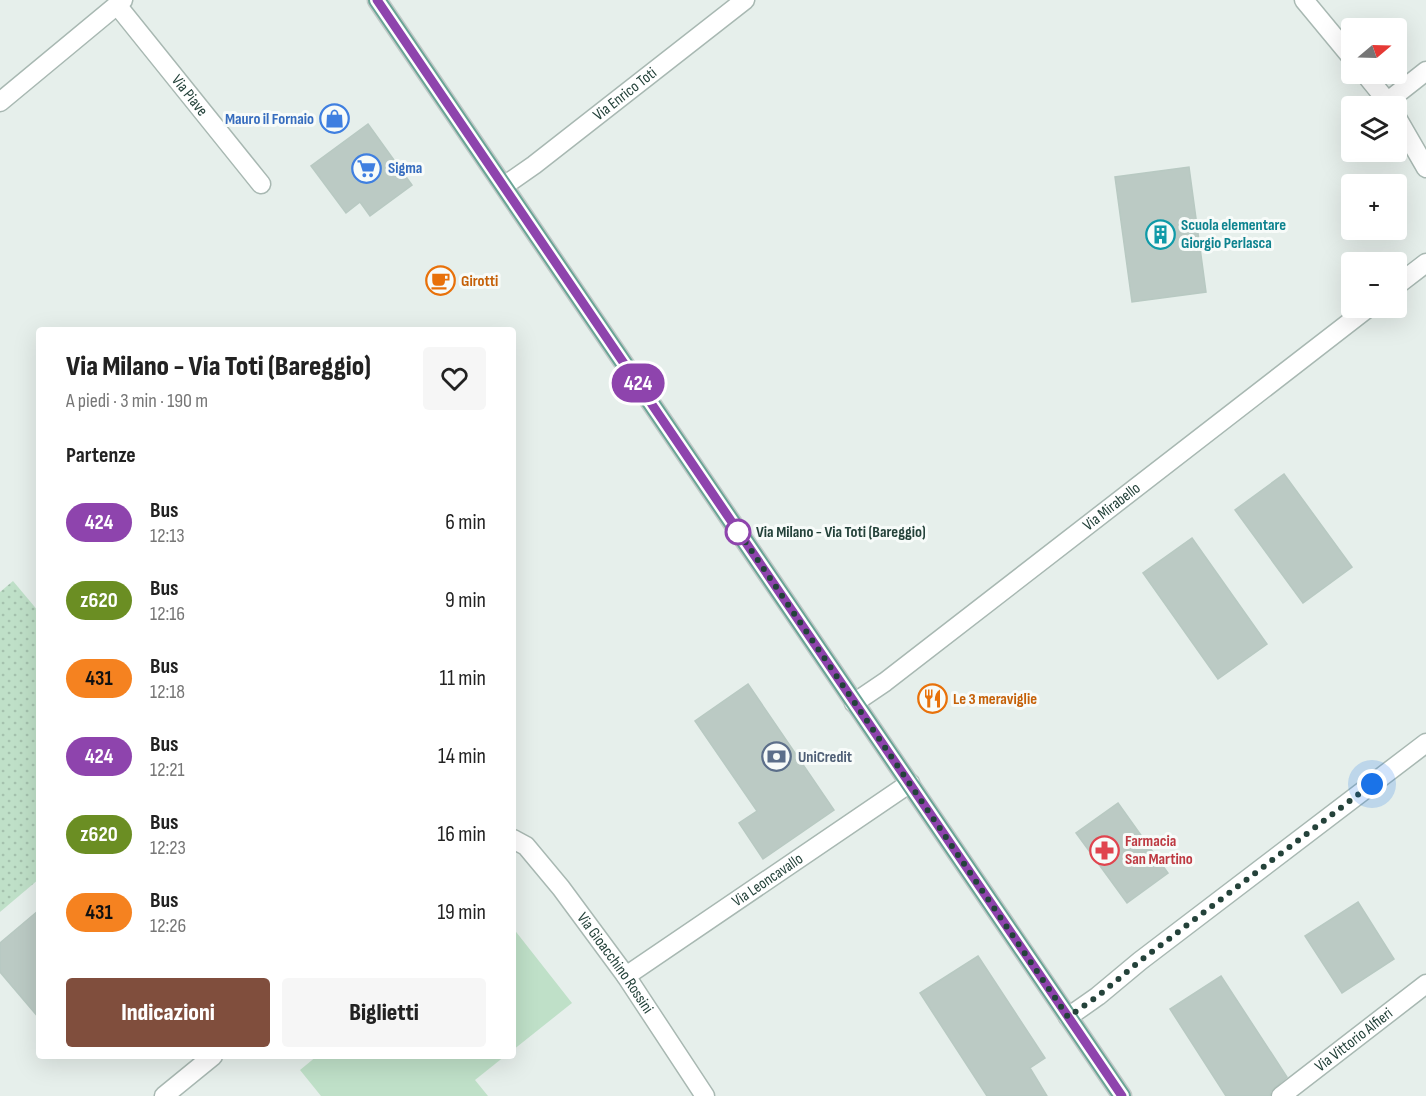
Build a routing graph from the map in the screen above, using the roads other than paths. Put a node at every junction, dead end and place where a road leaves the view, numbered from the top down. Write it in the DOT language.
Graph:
graph roads {
  1 [pos="377,0"];
  2 [pos="745,0"];
  3 [pos="1304,0"];
  4 [pos="120,3"];
  5 [pos="1341,45"];
  6 [pos="1426,72"];
  7 [pos="1373,84"];
  8 [pos="1382,96"];
  9 [pos="1403,96"];
  10 [pos="0,102"];
  11 [pos="1407,134"];
  12 [pos="1426,168"];
  13 [pos="261,184"];
  14 [pos="504,186"];
  15 [pos="1426,263"];
  16 [pos="1407,278"];
  17 [pos="1355,318"];
  18 [pos="854,703"];
  19 [pos="1426,743"];
  20 [pos="910,783"];
  21 [pos="520,843"];
  22 [pos="626,976"];
  23 [pos="1426,984"];
  24 [pos="1068,1017"];
  25 [pos="209,1059"];
  26 [pos="164,1096"];
  27 [pos="705,1096"];
  28 [pos="1122,1096"];
  29 [pos="1281,1096"];
  1 -- 14 [label="main road"];
  2 -- 14 [label="street, Via Enrico Toti"];
  3 -- 5 [label="street"];
  4 -- 10 [label="street, Via Piave"];
  4 -- 13 [label="street, Via Piave"];
  6 -- 9 [label="street"];
  7 -- 8 [label="street"];
  11 -- 12 [label="street"];
  14 -- 18 [label="main road"];
  15 -- 16 [label="street"];
  17 -- 18 [label="street, Via Mirabello"];
  18 -- 20 [label="main road"];
  19 -- 24 [label="street"];
  20 -- 22 [label="street, Via Leoncavallo"];
  20 -- 24 [label="main road"];
  21 -- 22 [label="street, Via Gioacchino Rossini"];
  22 -- 27 [label="street, Via Gioacchino Rossini"];
  23 -- 29 [label="street, Via Vittorio Alfieri"];
  24 -- 28 [label="main road"];
  25 -- 26 [label="street"];
}
